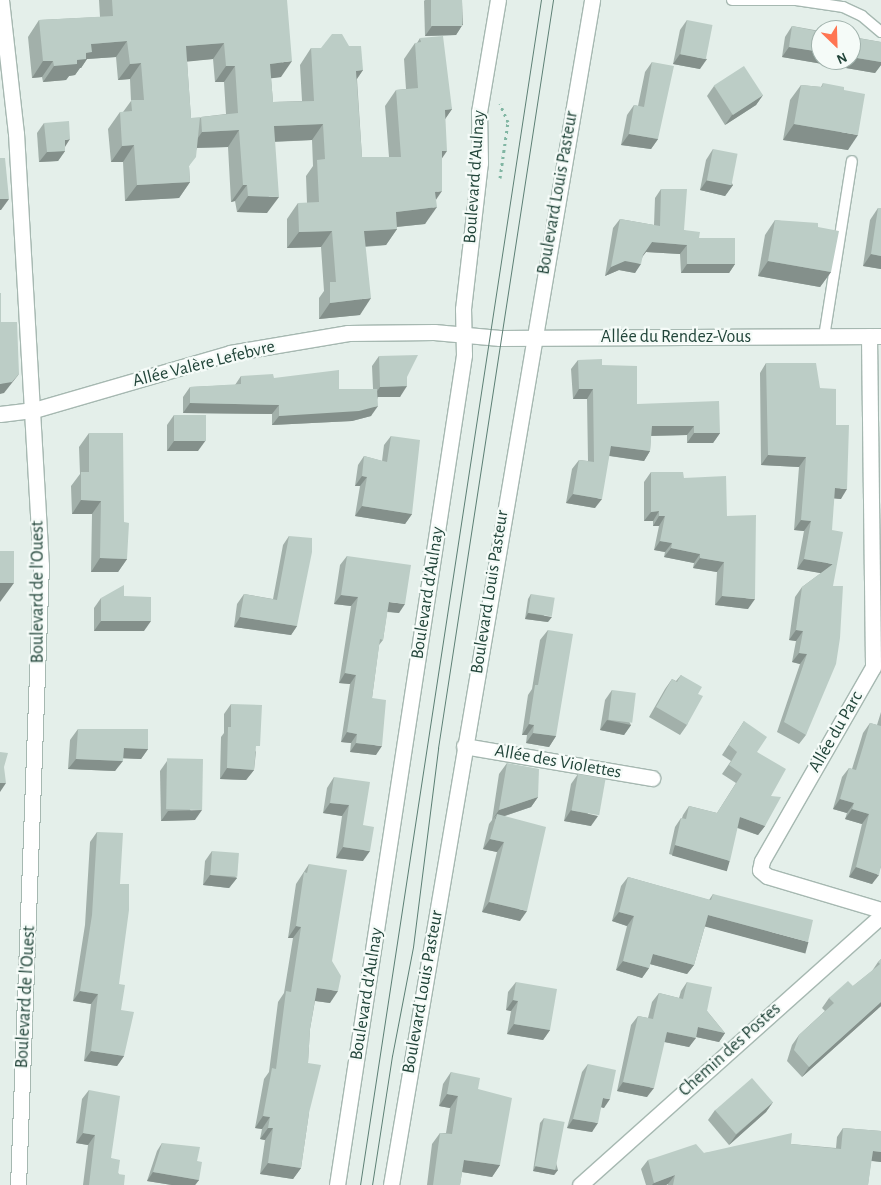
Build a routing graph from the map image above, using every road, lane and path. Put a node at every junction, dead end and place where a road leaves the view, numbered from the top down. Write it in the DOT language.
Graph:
graph roads {
  1 [pos="1,0"];
  2 [pos="498,0"];
  3 [pos="592,0"];
  4 [pos="732,0"];
  5 [pos="881,32"];
  6 [pos="852,161"];
  7 [pos="467,334"];
  8 [pos="875,336"];
  9 [pos="532,337"];
  10 [pos="824,337"];
  11 [pos="34,410"];
  12 [pos="0,414"];
  13 [pos="877,569"];
  14 [pos="464,746"];
  15 [pos="652,778"];
  16 [pos="881,910"];
  17 [pos="881,916"];
  18 [pos="18,1185"];
  19 [pos="337,1185"];
  20 [pos="392,1185"];
  21 [pos="580,1185"];
  1 -- 11 [label="street, Boulevard de l'Ouest"];
  2 -- 7 [label="street, Boulevard d'Aulnay"];
  3 -- 9 [label="street, Boulevard Louis Pasteur"];
  4 -- 5 [label="lane"];
  6 -- 10 [label="lane"];
  7 -- 9 [label="street, Allée du Rendez-Vous"];
  7 -- 11 [label="street, Allée Valère Lefebvre"];
  7 -- 19 [label="street, Boulevard d'Aulnay"];
  8 -- 10 [label="street, Allée du Rendez-Vous"];
  8 -- 13 [label="street, Allée du Parc"];
  9 -- 10 [label="street, Allée du Rendez-Vous"];
  9 -- 14 [label="street, Boulevard Louis Pasteur"];
  11 -- 12 [label="street, Allée Valère Lefebvre"];
  11 -- 18 [label="street, Boulevard de l'Ouest"];
  13 -- 16 [label="street, Allée du Parc"];
  14 -- 15 [label="street, Allée des Violettes"];
  14 -- 20 [label="street, Boulevard Louis Pasteur"];
  17 -- 21 [label="street, Chemin des Postes"];
}
